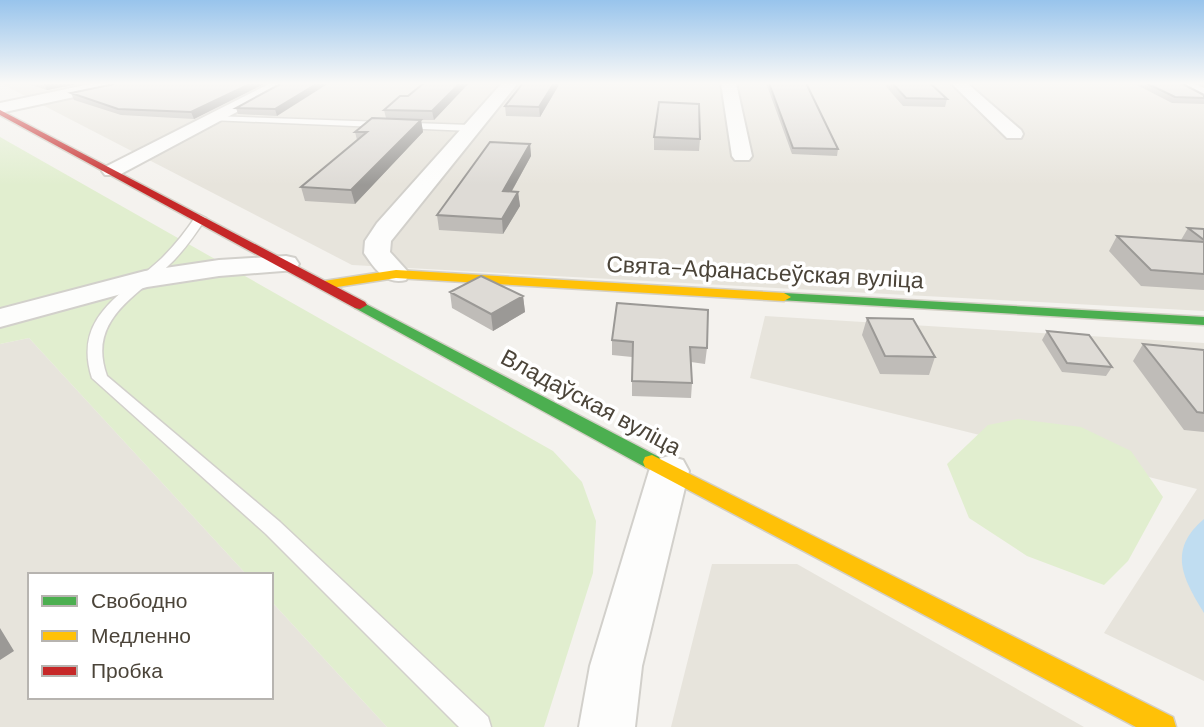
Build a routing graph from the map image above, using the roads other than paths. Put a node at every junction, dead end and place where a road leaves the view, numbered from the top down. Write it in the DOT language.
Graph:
graph roads {
  1 [pos="13,117"];
  2 [pos="481,117"];
  3 [pos="734,117"];
  4 [pos="995,117"];
  5 [pos="214,118"];
  6 [pos="471,128"];
  7 [pos="1014,134"];
  8 [pos="742,156"];
  9 [pos="111,170"];
  10 [pos="200,218"];
  11 [pos="286,264"];
  12 [pos="396,274"];
  13 [pos="145,279"];
  14 [pos="324,285"];
  15 [pos="2,318"];
  16 [pos="1204,321"];
  17 [pos="669,471"];
  18 [pos="478,727"];
  19 [pos="607,727"];
  20 [pos="1163,727"];
  1 -- 9 [label="street, Владаўская вуліца"];
  2 -- 6 [label="street"];
  3 -- 8 [label="street"];
  4 -- 7 [label="street"];
  5 -- 6 [label="lane"];
  5 -- 9 [label="street"];
  6 -- 12 [label="street"];
  9 -- 10 [label="street, Владаўская вуліца"];
  10 -- 11 [label="street, Владаўская вуліца"];
  10 -- 13 [label="lane"];
  11 -- 13 [label="street"];
  11 -- 14 [label="street, Владаўская вуліца"];
  12 -- 14 [label="street, Свята-Афанасьеўская вуліца"];
  12 -- 16 [label="street, Свята-Афанасьеўская вуліца"];
  13 -- 15 [label="street"];
  13 -- 18 [label="lane"];
  14 -- 17 [label="street, Владаўская вуліца"];
  17 -- 19 [label="street"];
  17 -- 20 [label="street, Владаўская вуліца"];
}
